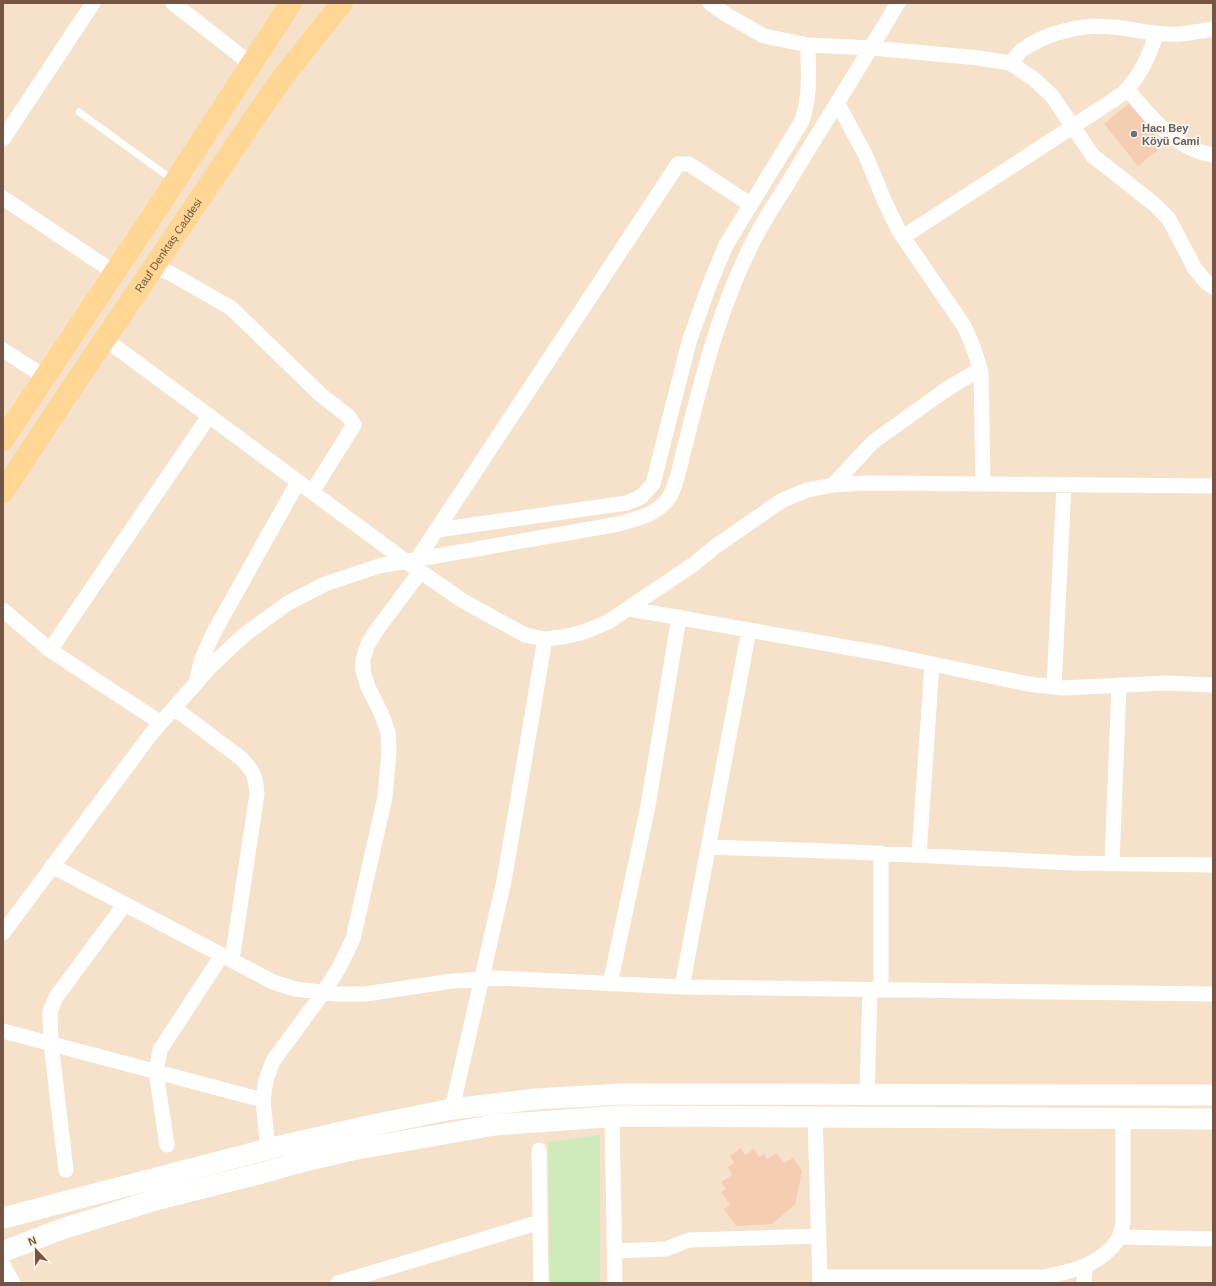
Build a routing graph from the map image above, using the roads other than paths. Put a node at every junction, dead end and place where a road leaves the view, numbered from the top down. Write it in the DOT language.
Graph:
graph roads {
  1 [pos="94,3"];
  2 [pos="173,3"];
  3 [pos="291,3"];
  4 [pos="342,3"];
  5 [pos="710,3"];
  6 [pos="898,3"];
  7 [pos="1213,29"];
  8 [pos="1157,33"];
  9 [pos="808,45"];
  10 [pos="872,48"];
  11 [pos="251,64"];
  12 [pos="1010,64"];
  13 [pos="1127,89"];
  14 [pos="837,102"];
  15 [pos="79,112"];
  16 [pos="1073,127"];
  17 [pos="3,139"];
  18 [pos="1213,154"];
  19 [pos="175,182"];
  20 [pos="3,198"];
  21 [pos="751,205"];
  22 [pos="903,237"];
  23 [pos="153,266"];
  24 [pos="115,273"];
  25 [pos="1213,287"];
  26 [pos="105,339"];
  27 [pos="3,350"];
  28 [pos="980,369"];
  29 [pos="45,376"];
  30 [pos="209,416"];
  31 [pos="3,440"];
  32 [pos="298,482"];
  33 [pos="983,484"];
  34 [pos="833,485"];
  35 [pos="1064,485"];
  36 [pos="1213,486"];
  37 [pos="3,492"];
  38 [pos="312,492"];
  39 [pos="437,530"];
  40 [pos="414,563"];
  41 [pos="630,608"];
  42 [pos="3,610"];
  43 [pos="679,617"];
  44 [pos="749,630"];
  45 [pos="545,639"];
  46 [pos="50,650"];
  47 [pos="932,664"];
  48 [pos="197,682"];
  49 [pos="1119,685"];
  50 [pos="1213,685"];
  51 [pos="1054,687"];
  52 [pos="174,708"];
  53 [pos="161,723"];
  54 [pos="709,847"];
  55 [pos="881,853"];
  56 [pos="919,855"];
  57 [pos="1112,863"];
  58 [pos="1213,865"];
  59 [pos="52,866"];
  60 [pos="125,904"];
  61 [pos="3,933"];
  62 [pos="227,958"];
  63 [pos="482,979"];
  64 [pos="610,984"];
  65 [pos="682,988"];
  66 [pos="875,990"];
  67 [pos="323,993"];
  68 [pos="1213,994"];
  69 [pos="3,1031"];
  70 [pos="50,1043"];
  71 [pos="156,1072"];
  72 [pos="867,1094"];
  73 [pos="1213,1095"];
  74 [pos="263,1100"];
  75 [pos="452,1108"];
  76 [pos="612,1116"];
  77 [pos="815,1116"];
  78 [pos="1124,1118"];
  79 [pos="1213,1119"];
  80 [pos="167,1145"];
  81 [pos="268,1149"];
  82 [pos="539,1150"];
  83 [pos="66,1170"];
  84 [pos="3,1218"];
  85 [pos="540,1222"];
  86 [pos="3,1223"];
  87 [pos="818,1236"];
  88 [pos="1120,1237"];
  89 [pos="1213,1239"];
  90 [pos="615,1251"];
  91 [pos="4,1257"];
  92 [pos="1085,1267"];
  93 [pos="820,1280"];
  94 [pos="12,1283"];
  95 [pos="338,1283"];
  96 [pos="541,1283"];
  97 [pos="615,1283"];
  98 [pos="1084,1283"];
  1 -- 17 [label="street"];
  2 -- 11 [label="street"];
  3 -- 11 [label="main road"];
  4 -- 23 [label="main road, Rauf Denktaş Caddesi"];
  5 -- 9 [label="street"];
  6 -- 10 [label="street"];
  7 -- 8 [label="street"];
  8 -- 12 [label="street"];
  8 -- 13 [label="street"];
  9 -- 10 [label="street"];
  9 -- 21 [label="street"];
  10 -- 12 [label="street"];
  10 -- 14 [label="street"];
  11 -- 19 [label="main road"];
  12 -- 16 [label="street"];
  13 -- 16 [label="street"];
  13 -- 18 [label="street"];
  14 -- 22 [label="street"];
  14 -- 40 [label="street"];
  15 -- 19 [label="lane"];
  16 -- 22 [label="street"];
  16 -- 25 [label="street"];
  19 -- 24 [label="main road"];
  20 -- 24 [label="street"];
  21 -- 39 [label="street"];
  21 -- 39 [label="street"];
  22 -- 28 [label="street"];
  23 -- 26 [label="main road, Rauf Denktaş Caddesi"];
  23 -- 38 [label="street"];
  24 -- 29 [label="main road"];
  26 -- 30 [label="street"];
  26 -- 37 [label="main road, Rauf Denktaş Caddesi"];
  27 -- 29 [label="street"];
  28 -- 33 [label="street"];
  28 -- 34 [label="street"];
  29 -- 31 [label="main road"];
  30 -- 32 [label="street"];
  30 -- 46 [label="street"];
  32 -- 38 [label="street"];
  32 -- 48 [label="street"];
  33 -- 34 [label="street"];
  33 -- 35 [label="street"];
  34 -- 41 [label="street"];
  35 -- 36 [label="street"];
  35 -- 51 [label="street"];
  38 -- 40 [label="street"];
  39 -- 40 [label="street"];
  40 -- 45 [label="street"];
  40 -- 48 [label="street"];
  40 -- 67 [label="street"];
  41 -- 43 [label="street"];
  41 -- 45 [label="street"];
  42 -- 46 [label="street"];
  43 -- 44 [label="street"];
  43 -- 64 [label="street"];
  44 -- 47 [label="street"];
  44 -- 54 [label="street"];
  45 -- 63 [label="street"];
  46 -- 53 [label="street"];
  47 -- 51 [label="street"];
  47 -- 56 [label="street"];
  48 -- 52 [label="street"];
  49 -- 50 [label="street"];
  49 -- 51 [label="street"];
  49 -- 57 [label="street"];
  52 -- 53 [label="street"];
  52 -- 62 [label="street"];
  53 -- 59 [label="street"];
  54 -- 55 [label="street"];
  54 -- 65 [label="street"];
  55 -- 56 [label="street"];
  55 -- 66 [label="street"];
  56 -- 57 [label="street"];
  57 -- 58 [label="street"];
  59 -- 60 [label="street"];
  59 -- 61 [label="street"];
  60 -- 62 [label="street"];
  60 -- 70 [label="street"];
  62 -- 67 [label="street"];
  62 -- 71 [label="street"];
  63 -- 64 [label="street"];
  63 -- 67 [label="street"];
  63 -- 75 [label="street"];
  64 -- 65 [label="street"];
  65 -- 66 [label="street"];
  66 -- 68 [label="street"];
  66 -- 72 [label="street"];
  67 -- 74 [label="street"];
  69 -- 70 [label="street"];
  70 -- 71 [label="street"];
  70 -- 83 [label="street"];
  71 -- 74 [label="street"];
  71 -- 80 [label="street"];
  72 -- 73 [label="main road"];
  72 -- 75 [label="main road"];
  74 -- 81 [label="street"];
  75 -- 81 [label="main road"];
  76 -- 77 [label="main road"];
  76 -- 90 [label="street"];
  76 -- 91 [label="main road"];
  77 -- 78 [label="main road"];
  77 -- 87 [label="street"];
  78 -- 79 [label="main road"];
  78 -- 88 [label="street"];
  81 -- 84 [label="main road"];
  82 -- 85 [label="street"];
  85 -- 95 [label="street"];
  85 -- 96 [label="street"];
  86 -- 91 [label="main road"];
  87 -- 90 [label="street"];
  87 -- 93 [label="street"];
  88 -- 89 [label="street"];
  88 -- 92 [label="street"];
  90 -- 97 [label="street"];
  91 -- 94 [label="street"];
  92 -- 93 [label="street"];
  92 -- 98 [label="street"];
}
